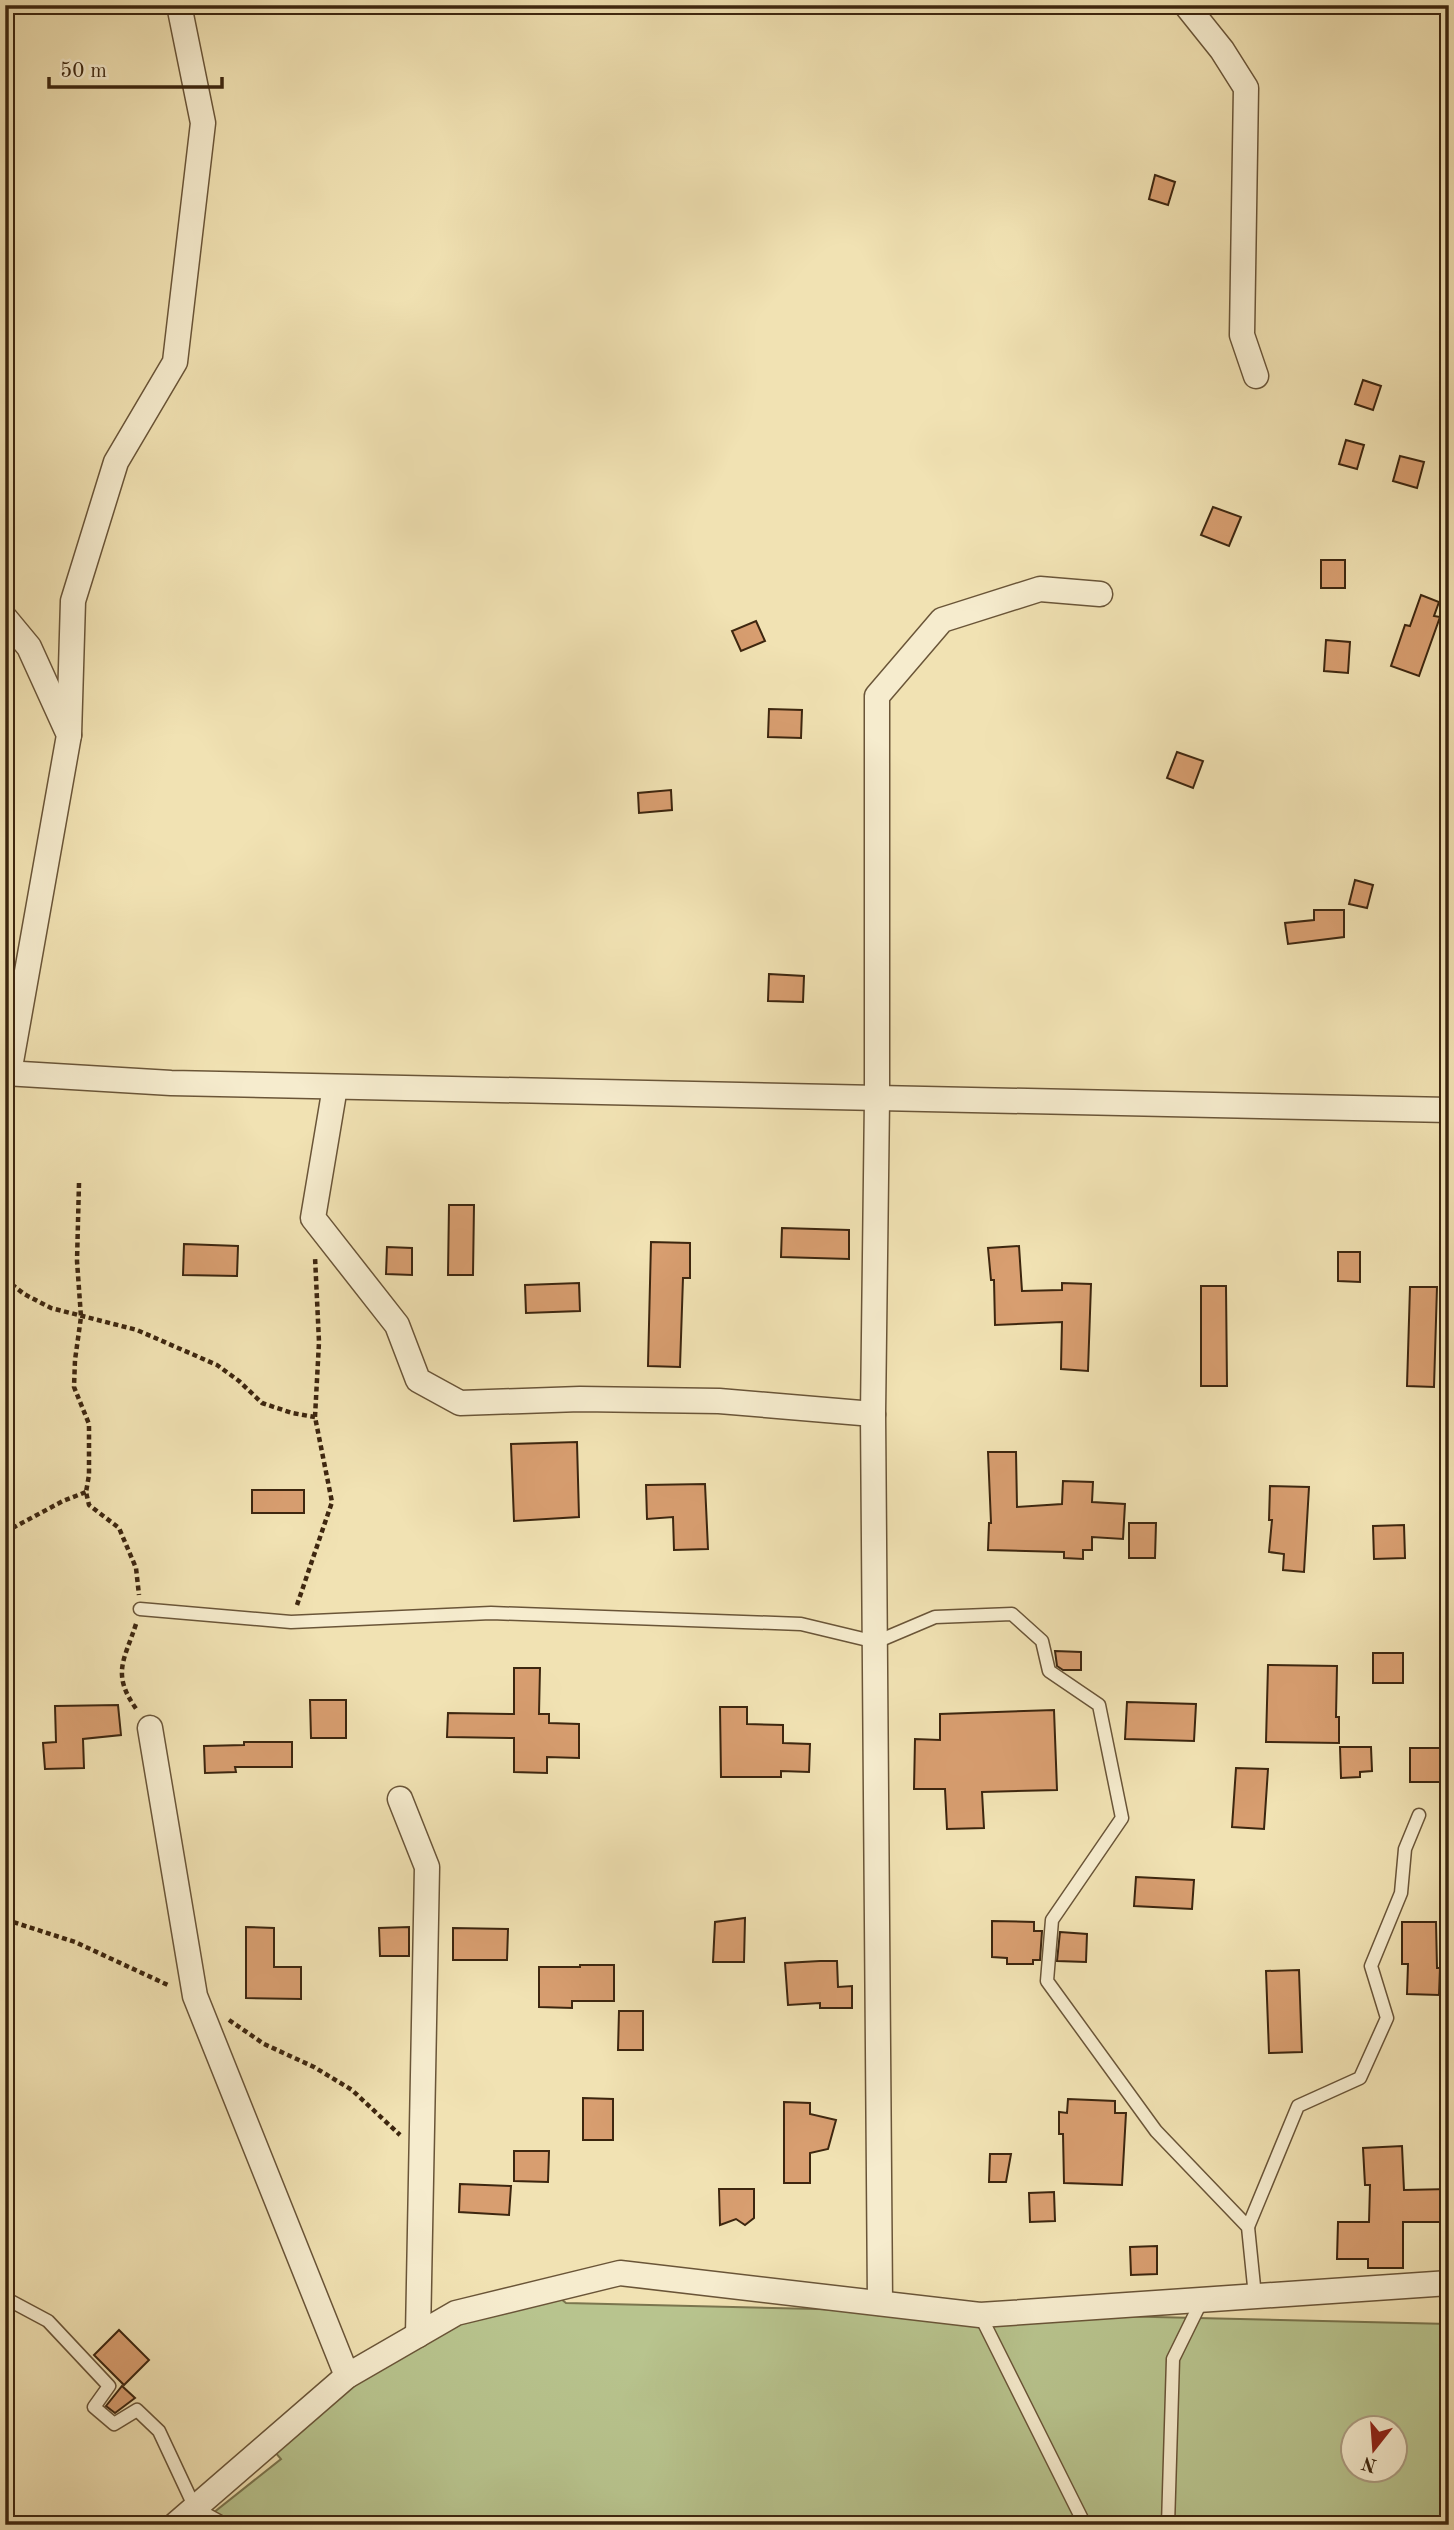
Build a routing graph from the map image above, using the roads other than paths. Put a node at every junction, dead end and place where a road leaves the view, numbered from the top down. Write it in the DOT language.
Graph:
graph roads {
  1 [pos="179,5"];
  2 [pos="1186,5"];
  3 [pos="1256,376"];
  4 [pos="1100,594"];
  5 [pos="5,618"];
  6 [pos="69,735"];
  7 [pos="7,1073"];
  8 [pos="335,1087"];
  9 [pos="877,1099"];
  10 [pos="1449,1110"];
  11 [pos="873,1414"];
  12 [pos="140,1609"];
  13 [pos="876,1642"];
  14 [pos="150,1728"];
  15 [pos="400,1799"];
  16 [pos="1419,1815"];
  17 [pos="1248,2227"];
  18 [pos="1449,2283"];
  19 [pos="1255,2296"];
  20 [pos="5,2298"];
  21 [pos="1202,2300"];
  22 [pos="880,2303"];
  23 [pos="979,2315"];
  24 [pos="418,2335"];
  25 [pos="347,2376"];
  26 [pos="195,2508"];
  27 [pos="175,2525"];
  28 [pos="226,2525"];
  29 [pos="1085,2525"];
  30 [pos="1168,2525"];
  1 -- 6 [label="street"];
  2 -- 3 [label="street"];
  4 -- 9 [label="street"];
  5 -- 6 [label="street"];
  6 -- 7 [label="street"];
  7 -- 8 [label="street"];
  8 -- 9 [label="street"];
  8 -- 11 [label="street"];
  9 -- 10 [label="street"];
  9 -- 11 [label="street"];
  11 -- 13 [label="street"];
  12 -- 13 [label="lane"];
  13 -- 17 [label="lane"];
  13 -- 22 [label="street"];
  14 -- 25 [label="street"];
  15 -- 24 [label="street"];
  16 -- 17 [label="lane"];
  17 -- 19 [label="lane"];
  18 -- 19 [label="street"];
  19 -- 21 [label="street"];
  20 -- 26 [label="lane"];
  21 -- 23 [label="street"];
  21 -- 30 [label="lane"];
  22 -- 23 [label="street"];
  22 -- 24 [label="street"];
  23 -- 29 [label="lane"];
  24 -- 25 [label="street"];
  25 -- 26 [label="street"];
  26 -- 27 [label="street"];
  26 -- 28 [label="lane"];
}
